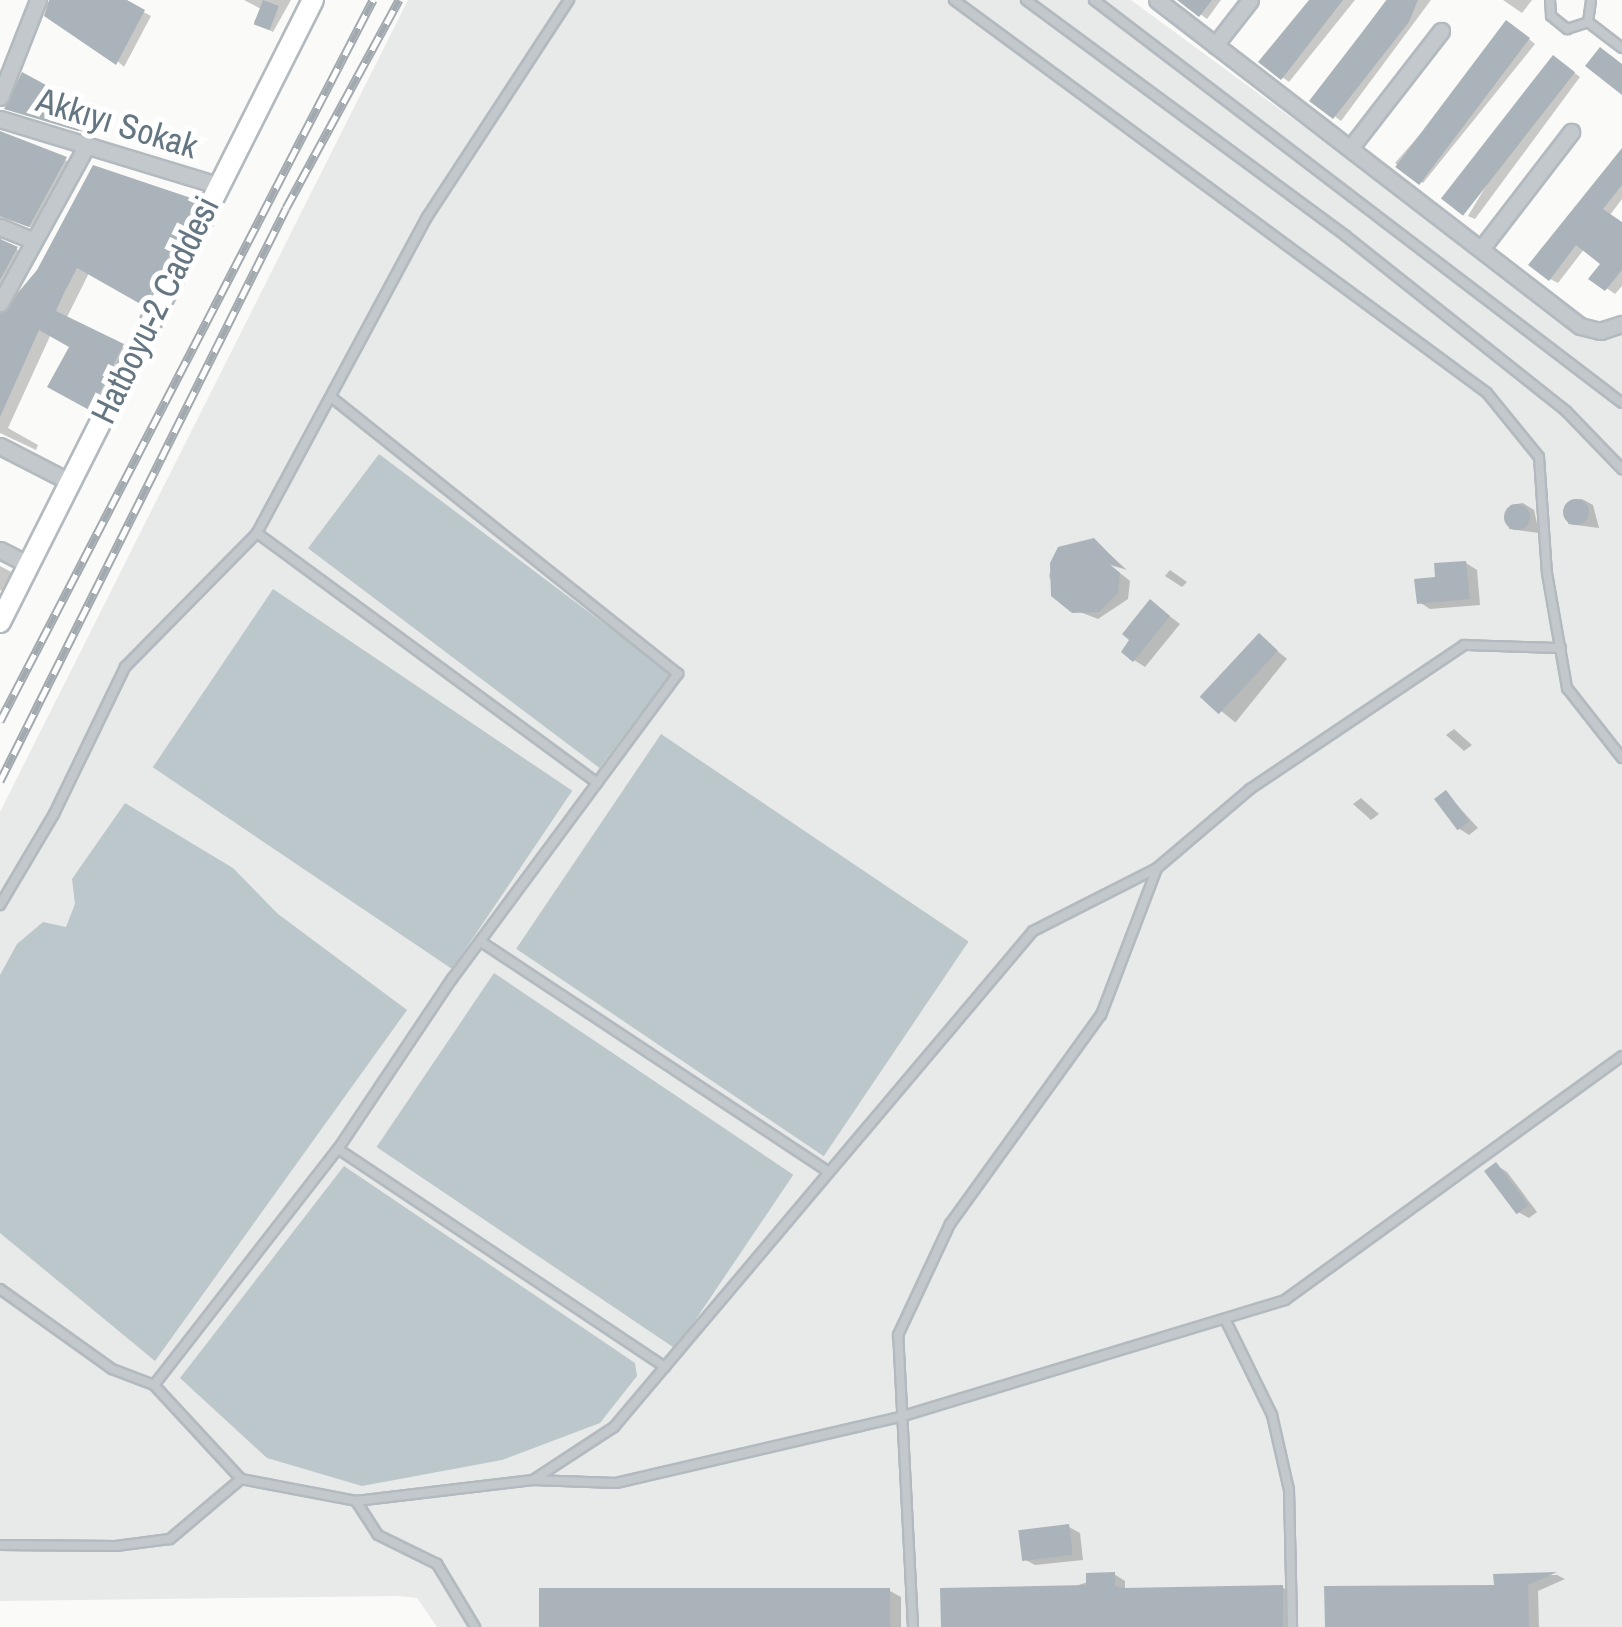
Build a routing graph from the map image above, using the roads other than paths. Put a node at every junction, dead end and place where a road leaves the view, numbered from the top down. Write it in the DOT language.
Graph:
graph roads {
  1 [pos="38,0"];
  2 [pos="569,0"];
  3 [pos="954,0"];
  4 [pos="1026,0"];
  5 [pos="1094,0"];
  6 [pos="1157,0"];
  7 [pos="1250,0"];
  8 [pos="1550,0"];
  9 [pos="1592,0"];
  10 [pos="306,2"];
  11 [pos="1588,22"];
  12 [pos="1441,32"];
  13 [pos="1216,45"];
  14 [pos="1622,48"];
  15 [pos="0,97"];
  16 [pos="0,120"];
  17 [pos="1571,132"];
  18 [pos="87,145"];
  19 [pos="1351,146"];
  20 [pos="217,185"];
  21 [pos="0,227"];
  22 [pos="32,240"];
  23 [pos="1481,249"];
  24 [pos="0,303"];
  25 [pos="1622,324"];
  26 [pos="332,398"];
  27 [pos="1622,403"];
  28 [pos="0,446"];
  29 [pos="1622,468"];
  30 [pos="70,482"];
  31 [pos="257,533"];
  32 [pos="0,550"];
  33 [pos="29,565"];
  34 [pos="0,622"];
  35 [pos="1560,648"];
  36 [pos="1622,758"];
  37 [pos="597,783"];
  38 [pos="1157,868"];
  39 [pos="0,905"];
  40 [pos="480,941"];
  41 [pos="1622,1056"];
  42 [pos="338,1149"];
  43 [pos="827,1171"];
  44 [pos="0,1290"];
  45 [pos="1226,1321"];
  46 [pos="665,1367"];
  47 [pos="154,1385"];
  48 [pos="900,1418"];
  49 [pos="241,1479"];
  50 [pos="533,1480"];
  51 [pos="356,1501"];
  52 [pos="0,1546"];
  53 [pos="475,1627"];
  54 [pos="914,1627"];
  55 [pos="1292,1627"];
  1 -- 15 [label="street"];
  2 -- 26 [label="lane"];
  3 -- 35 [label="lane"];
  4 -- 29 [label="lane"];
  5 -- 27 [label="lane"];
  6 -- 13 [label="street"];
  7 -- 13 [label="street"];
  8 -- 11 [label="lane"];
  9 -- 11 [label="lane"];
  10 -- 20 [label="main road, Hatboyu-2 Caddesi"];
  11 -- 14 [label="lane"];
  12 -- 19 [label="street"];
  13 -- 19 [label="street"];
  16 -- 18 [label="street, Akkıyı Sokak"];
  17 -- 23 [label="street"];
  18 -- 20 [label="street, Akkıyı Sokak"];
  18 -- 22 [label="street"];
  19 -- 23 [label="street"];
  20 -- 30 [label="main road, Hatboyu-2 Caddesi"];
  21 -- 22 [label="street"];
  22 -- 24 [label="street"];
  23 -- 25 [label="street"];
  26 -- 31 [label="lane"];
  26 -- 37 [label="lane"];
  28 -- 30 [label="street"];
  30 -- 33 [label="main road, Hatboyu-2 Caddesi"];
  31 -- 37 [label="lane"];
  31 -- 39 [label="lane"];
  32 -- 33 [label="street"];
  33 -- 34 [label="main road, Hatboyu-2 Caddesi"];
  35 -- 36 [label="lane"];
  35 -- 38 [label="lane"];
  37 -- 40 [label="lane"];
  38 -- 43 [label="lane"];
  38 -- 48 [label="lane"];
  40 -- 42 [label="lane"];
  40 -- 43 [label="lane"];
  41 -- 45 [label="lane"];
  42 -- 46 [label="lane"];
  42 -- 47 [label="lane"];
  43 -- 46 [label="lane"];
  44 -- 47 [label="lane"];
  45 -- 48 [label="lane"];
  45 -- 55 [label="lane"];
  46 -- 50 [label="lane"];
  47 -- 49 [label="lane"];
  48 -- 50 [label="lane"];
  48 -- 54 [label="lane"];
  49 -- 51 [label="lane"];
  49 -- 52 [label="lane"];
  50 -- 51 [label="lane"];
  51 -- 53 [label="lane"];
}
